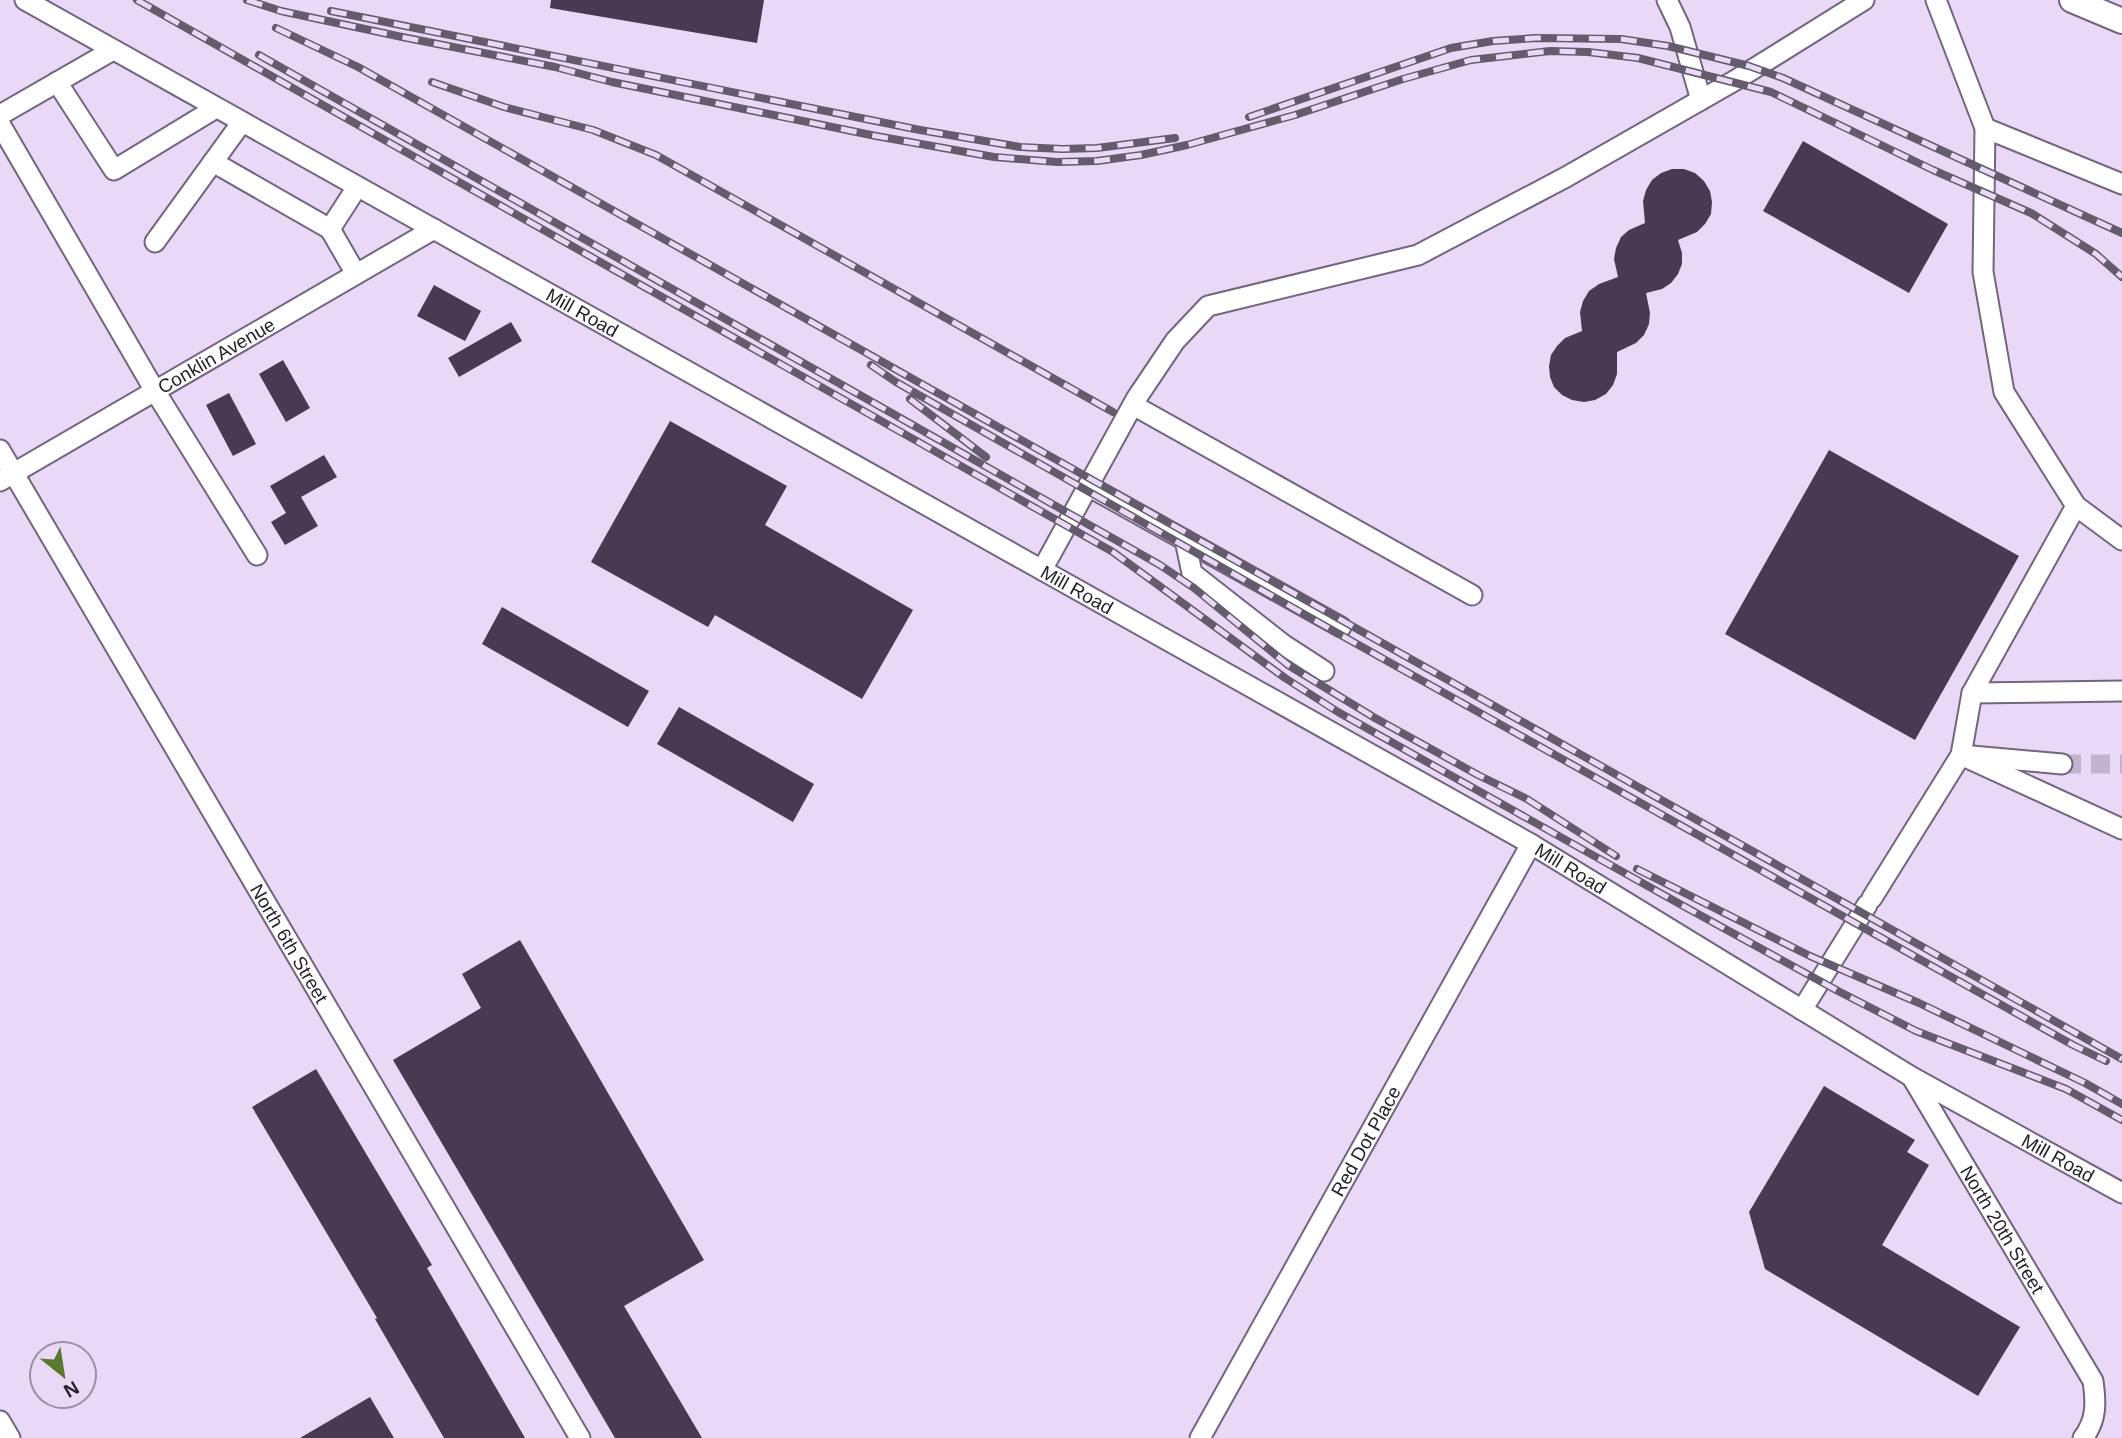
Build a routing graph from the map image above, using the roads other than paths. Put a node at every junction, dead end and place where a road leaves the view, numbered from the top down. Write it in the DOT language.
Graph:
graph roads {
  1 [pos="24,0"];
  2 [pos="1667,0"];
  3 [pos="1864,0"];
  4 [pos="1937,0"];
  5 [pos="2072,0"];
  6 [pos="2122,21"];
  7 [pos="113,50"];
  8 [pos="57,82"];
  9 [pos="1701,100"];
  10 [pos="216,108"];
  11 [pos="0,115"];
  12 [pos="242,122"];
  13 [pos="0,124"];
  14 [pos="1985,128"];
  15 [pos="213,162"];
  16 [pos="2122,184"];
  17 [pos="358,187"];
  18 [pos="330,229"];
  19 [pos="434,229"];
  20 [pos="155,242"];
  21 [pos="356,274"];
  22 [pos="155,391"];
  23 [pos="1133,405"];
  24 [pos="0,450"];
  25 [pos="7,477"];
  26 [pos="1088,486"];
  27 [pos="2076,506"];
  28 [pos="1185,540"];
  29 [pos="2122,540"];
  30 [pos="257,555"];
  31 [pos="1042,570"];
  32 [pos="1472,595"];
  33 [pos="1341,627"];
  34 [pos="1324,671"];
  35 [pos="2122,691"];
  36 [pos="1972,693"];
  37 [pos="1961,755"];
  38 [pos="2062,764"];
  39 [pos="2122,829"];
  40 [pos="1531,844"];
  41 [pos="1802,1010"];
  42 [pos="1912,1077"];
  43 [pos="2122,1193"];
  44 [pos="0,1421"];
  45 [pos="10,1438"];
  46 [pos="580,1438"];
  47 [pos="1200,1438"];
  48 [pos="2083,1438"];
  1 -- 7 [label="street, Mill Road"];
  2 -- 9 [label="street"];
  3 -- 9 [label="street"];
  4 -- 14 [label="street"];
  5 -- 6 [label="main road"];
  7 -- 8 [label="street"];
  7 -- 10 [label="street, Mill Road"];
  8 -- 10 [label="street"];
  8 -- 11 [label="street"];
  9 -- 23 [label="street"];
  10 -- 12 [label="street, Mill Road"];
  12 -- 15 [label="street"];
  12 -- 17 [label="street, Mill Road"];
  13 -- 22 [label="street"];
  14 -- 16 [label="street"];
  14 -- 27 [label="street"];
  15 -- 18 [label="street"];
  15 -- 20 [label="street"];
  17 -- 18 [label="street"];
  17 -- 19 [label="street, Mill Road"];
  18 -- 21 [label="street"];
  19 -- 21 [label="street, Conklin Avenue"];
  19 -- 31 [label="street, Mill Road"];
  21 -- 22 [label="street, Conklin Avenue"];
  22 -- 25 [label="street, Conklin Avenue"];
  22 -- 30 [label="street"];
  23 -- 26 [label="street"];
  23 -- 32 [label="street"];
  24 -- 25 [label="street, North 6th Street"];
  25 -- 46 [label="street, North 6th Street"];
  26 -- 28 [label="street"];
  26 -- 31 [label="street"];
  27 -- 29 [label="street"];
  27 -- 36 [label="street"];
  28 -- 33 [label="street"];
  28 -- 34 [label="street"];
  31 -- 40 [label="street, Mill Road"];
  35 -- 36 [label="street"];
  36 -- 37 [label="street"];
  37 -- 38 [label="street"];
  37 -- 39 [label="street"];
  37 -- 41 [label="street"];
  40 -- 41 [label="street, Mill Road"];
  40 -- 47 [label="street, Red Dot Place"];
  41 -- 42 [label="street, Mill Road"];
  42 -- 43 [label="street, Mill Road"];
  42 -- 48 [label="street, North 20th Street"];
  44 -- 45 [label="street"];
}
